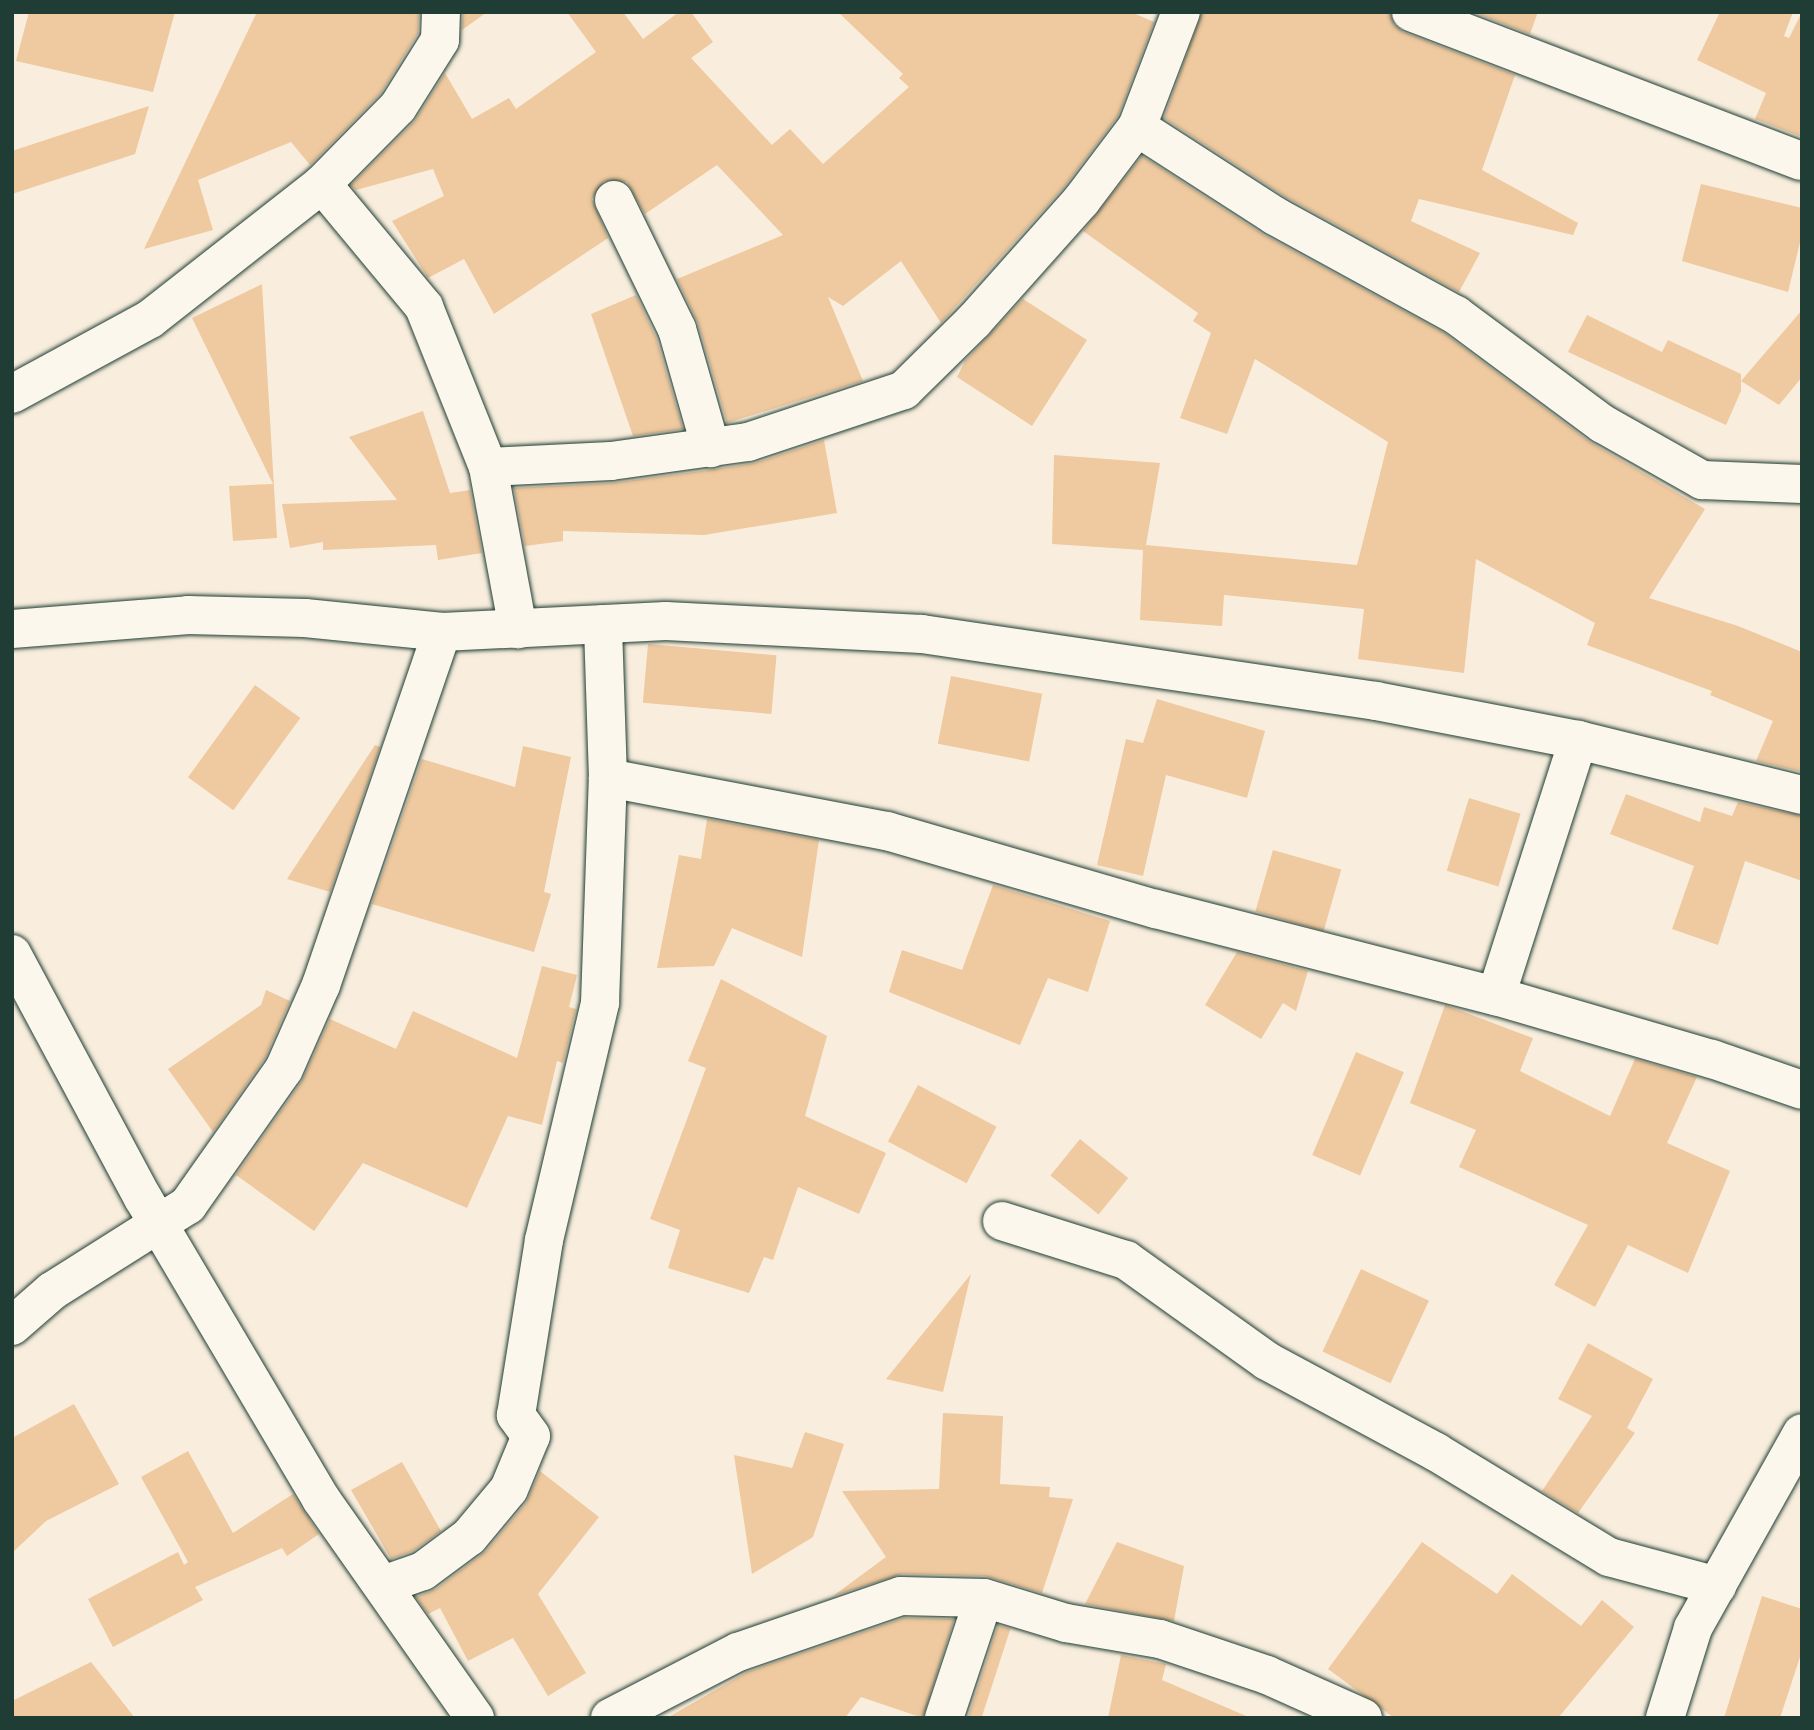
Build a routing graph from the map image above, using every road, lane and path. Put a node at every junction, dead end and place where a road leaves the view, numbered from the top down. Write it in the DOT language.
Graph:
graph roads {
  1 [pos="441,12"];
  2 [pos="1181,12"];
  3 [pos="1411,12"];
  4 [pos="1137,127"];
  5 [pos="1802,161"];
  6 [pos="322,184"];
  7 [pos="614,200"];
  8 [pos="12,394"];
  9 [pos="711,448"];
  10 [pos="488,467"];
  11 [pos="1802,484"];
  12 [pos="603,624"];
  13 [pos="12,629"];
  14 [pos="518,629"];
  15 [pos="442,632"];
  16 [pos="1578,740"];
  17 [pos="608,778"];
  18 [pos="1802,795"];
  19 [pos="12,954"];
  20 [pos="1496,996"];
  21 [pos="1802,1090"];
  22 [pos="1002,1221"];
  23 [pos="160,1227"];
  24 [pos="12,1325"];
  25 [pos="1802,1433"];
  26 [pos="383,1585"];
  27 [pos="1717,1586"];
  28 [pos="984,1598"];
  29 [pos="475,1718"];
  30 [pos="610,1718"];
  31 [pos="944,1718"];
  32 [pos="1363,1718"];
  33 [pos="1665,1718"];
  1 -- 6 [label="street"];
  2 -- 4 [label="street"];
  3 -- 5 [label="street"];
  4 -- 9 [label="street"];
  4 -- 11 [label="street"];
  6 -- 8 [label="street"];
  6 -- 10 [label="street"];
  7 -- 9 [label="street"];
  9 -- 10 [label="street"];
  10 -- 14 [label="street"];
  12 -- 14 [label="street"];
  12 -- 16 [label="street"];
  12 -- 17 [label="street"];
  13 -- 15 [label="street"];
  14 -- 15 [label="street"];
  15 -- 23 [label="street"];
  16 -- 18 [label="street"];
  16 -- 20 [label="street"];
  17 -- 20 [label="street"];
  17 -- 26 [label="street"];
  19 -- 23 [label="street"];
  20 -- 21 [label="street"];
  22 -- 27 [label="street"];
  23 -- 24 [label="street"];
  23 -- 26 [label="street"];
  25 -- 27 [label="street"];
  26 -- 29 [label="street"];
  27 -- 33 [label="street"];
  28 -- 30 [label="street"];
  28 -- 31 [label="street"];
  28 -- 32 [label="street"];
}
